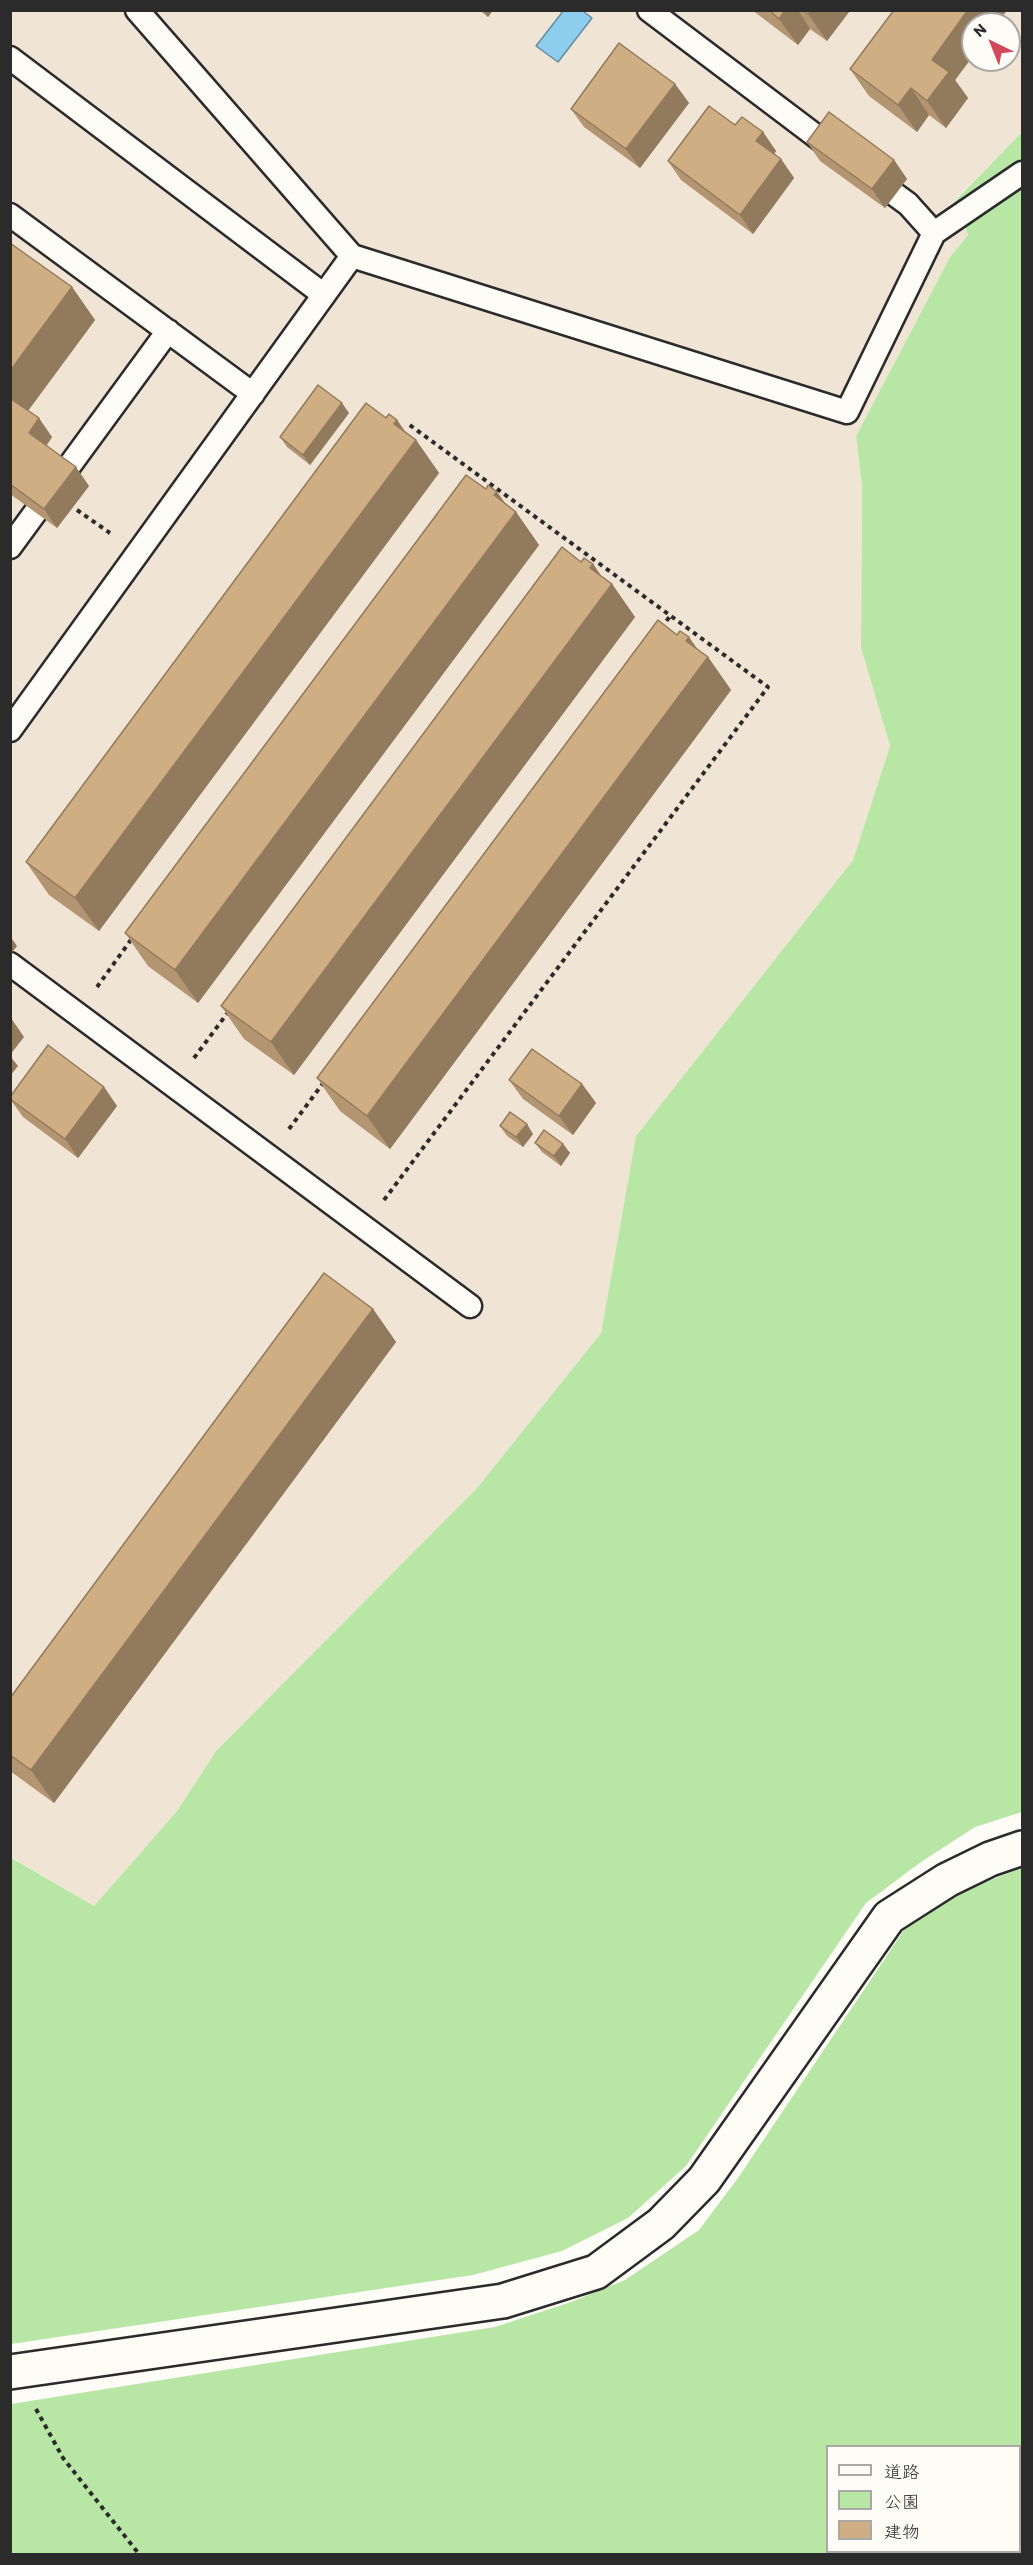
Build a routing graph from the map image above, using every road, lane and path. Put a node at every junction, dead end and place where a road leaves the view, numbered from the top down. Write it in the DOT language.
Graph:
graph roads {
  1 [pos="137,10"];
  2 [pos="649,10"];
  3 [pos="10,58"];
  4 [pos="1023,173"];
  5 [pos="10,215"];
  6 [pos="934,233"];
  7 [pos="352,256"];
  8 [pos="324,295"];
  9 [pos="168,332"];
  10 [pos="253,394"];
  11 [pos="407,423"];
  12 [pos="473,471"];
  13 [pos="466,481"];
  14 [pos="75,508"];
  15 [pos="570,542"];
  16 [pos="10,547"];
  17 [pos="564,552"];
  18 [pos="138,553"];
  19 [pos="670,615"];
  20 [pos="657,634"];
  21 [pos="15,715"];
  22 [pos="134,936"];
  23 [pos="10,964"];
  24 [pos="230,1009"];
  25 [pos="77,1014"];
  26 [pos="325,1080"];
  27 [pos="175,1086"];
  28 [pos="269,1156"];
  29 [pos="364,1226"];
  30 [pos="470,1306"];
  31 [pos="1023,1848"];
  32 [pos="10,2372"];
  33 [pos="35,2407"];
  34 [pos="139,2554"];
  1 -- 7 [label="lane"];
  2 -- 6 [label="lane"];
  3 -- 8 [label="lane"];
  4 -- 6 [label="lane"];
  5 -- 9 [label="lane"];
  6 -- 7 [label="lane"];
  7 -- 8 [label="lane"];
  8 -- 10 [label="lane"];
  9 -- 10 [label="lane"];
  9 -- 16 [label="lane"];
  10 -- 18 [label="lane"];
  11 -- 12 [label="path"];
  12 -- 13 [label="path"];
  12 -- 15 [label="path"];
  14 -- 18 [label="path"];
  15 -- 17 [label="path"];
  15 -- 19 [label="path"];
  18 -- 21 [label="lane"];
  19 -- 20 [label="path"];
  19 -- 29 [label="path"];
  22 -- 25 [label="path"];
  23 -- 25 [label="lane"];
  24 -- 27 [label="path"];
  25 -- 27 [label="lane"];
  26 -- 28 [label="path"];
  27 -- 28 [label="lane"];
  28 -- 29 [label="lane"];
  29 -- 30 [label="lane"];
  31 -- 32 [label="street"];
  33 -- 34 [label="path"];
}
